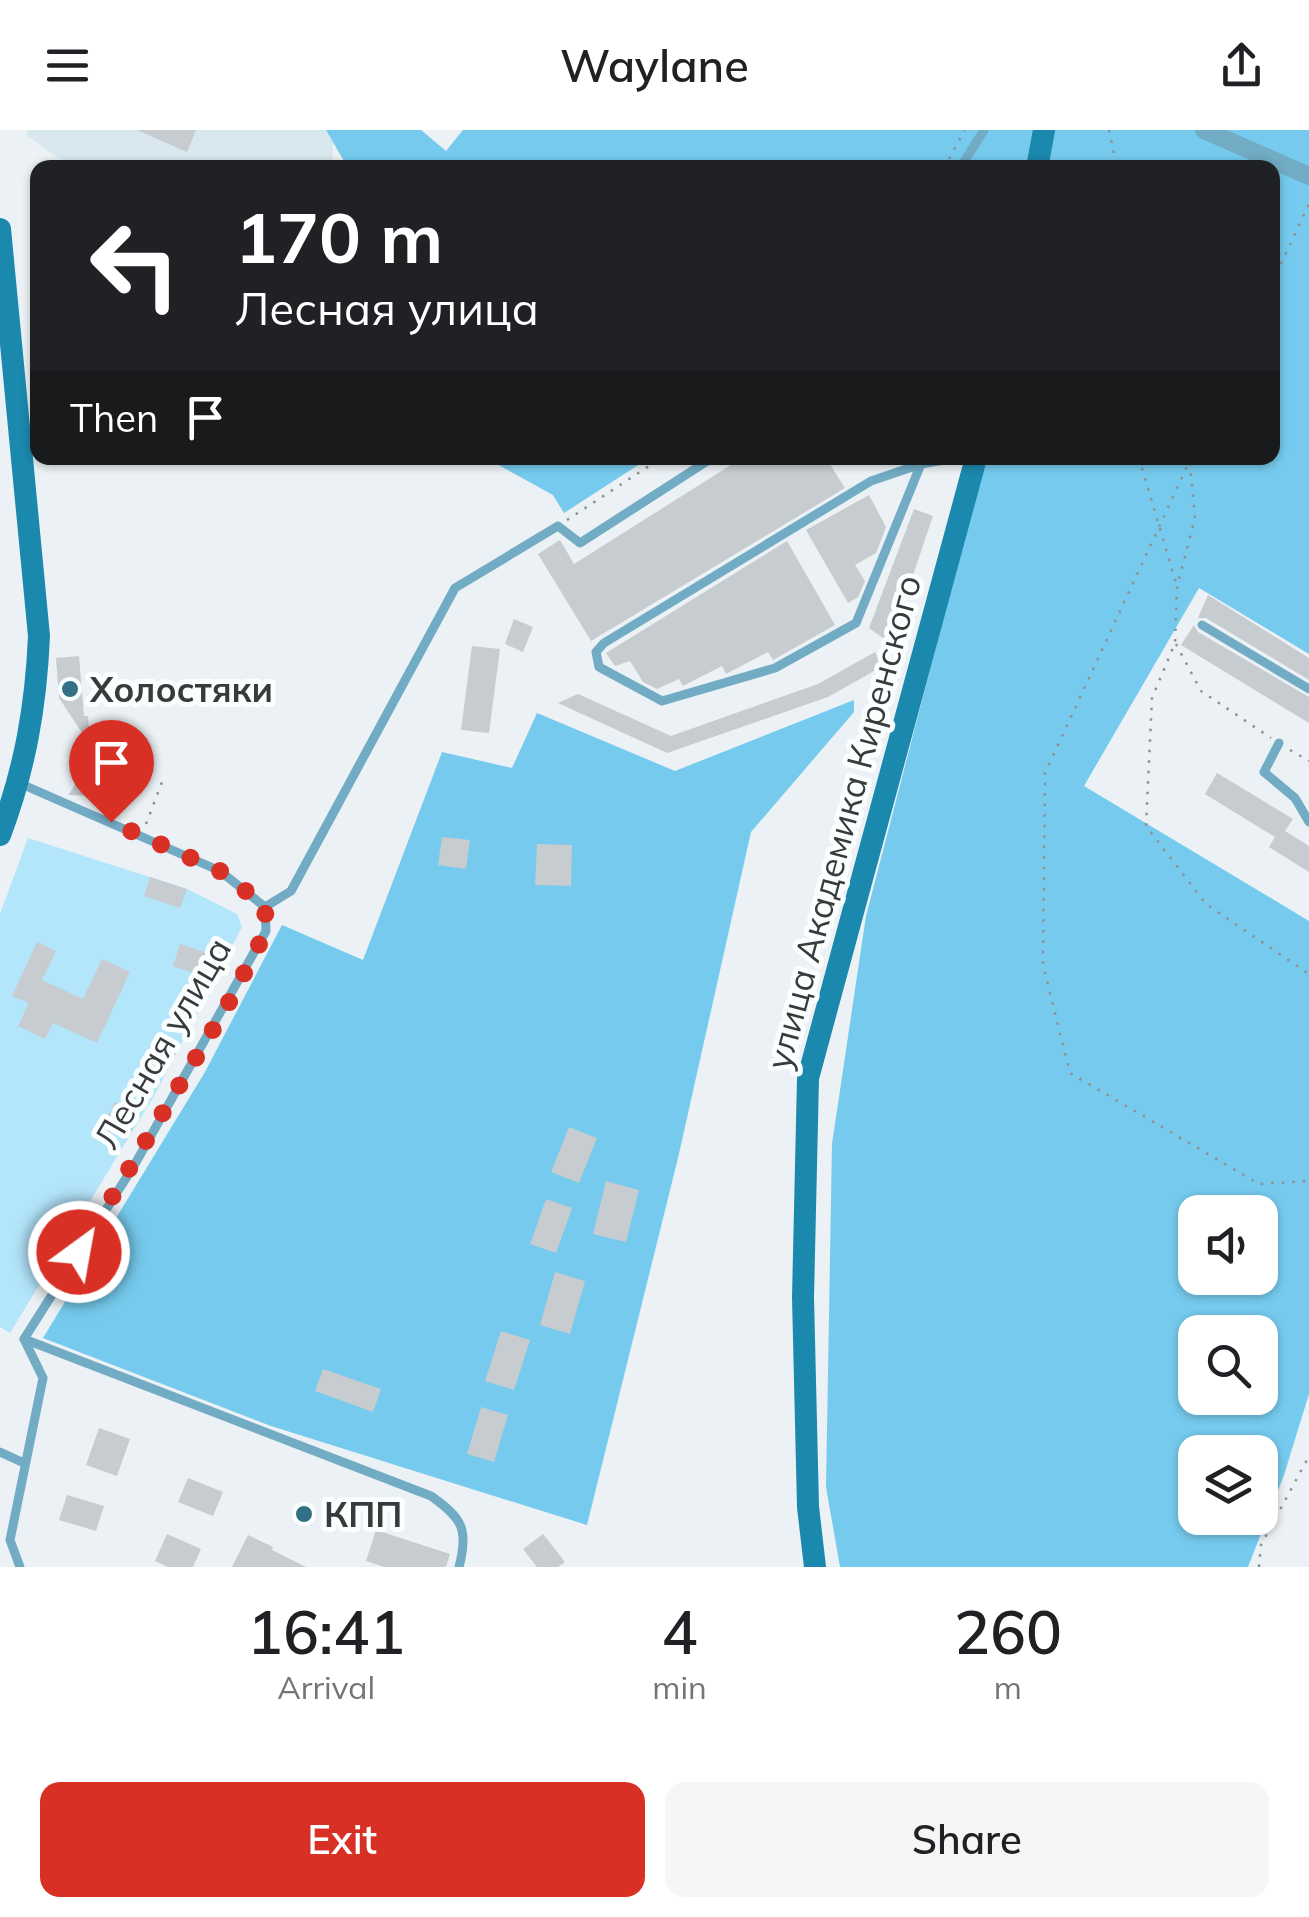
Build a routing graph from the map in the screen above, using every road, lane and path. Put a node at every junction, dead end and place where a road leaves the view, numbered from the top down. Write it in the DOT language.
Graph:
graph roads {
  1 [pos="965,130"];
  2 [pos="984,130"];
  3 [pos="1044,130"];
  4 [pos="1109,130"];
  5 [pos="1204,130"];
  6 [pos="948,160"];
  7 [pos="965,160"];
  8 [pos="1038,160"];
  9 [pos="1115,160"];
  10 [pos="1272,160"];
  11 [pos="1280,163"];
  12 [pos="1309,176"];
  13 [pos="1309,204"];
  14 [pos="0,228"];
  15 [pos="1281,264"];
  16 [pos="4,288"];
  17 [pos="650,465"];
  18 [pos="701,465"];
  19 [pos="918,465"];
  20 [pos="921,465"];
  21 [pos="974,465"];
  22 [pos="1140,465"];
  23 [pos="1187,465"];
  24 [pos="1191,465"];
  25 [pos="1160,525"];
  26 [pos="558,526"];
  27 [pos="1177,587"];
  28 [pos="1202,625"];
  29 [pos="1175,643"];
  30 [pos="1309,689"];
  31 [pos="1278,743"];
  32 [pos="1309,761"];
  33 [pos="162,782"];
  34 [pos="20,783"];
  35 [pos="0,816"];
  36 [pos="1309,822"];
  37 [pos="0,835"];
  38 [pos="141,835"];
  39 [pos="265,906"];
  40 [pos="1309,974"];
  41 [pos="1309,1181"];
  42 [pos="24,1339"];
  43 [pos="0,1452"];
  44 [pos="1309,1456"];
  45 [pos="24,1463"];
  46 [pos="20,1567"];
  47 [pos="458,1567"];
  48 [pos="816,1567"];
  49 [pos="1259,1567"];
  1 -- 6 [label="path"];
  2 -- 7 [label="lane"];
  3 -- 8 [label="main road"];
  4 -- 9 [label="path"];
  5 -- 10 [label="street"];
  11 -- 12 [label="street"];
  13 -- 15 [label="path"];
  14 -- 16 [label="main road"];
  16 -- 34 [label="main road"];
  17 -- 26 [label="path"];
  18 -- 26 [label="lane"];
  19 -- 20 [label="lane"];
  21 -- 48 [label="main road, улица Академика Киренского"];
  22 -- 25 [label="path"];
  23 -- 25 [label="path"];
  24 -- 27 [label="path"];
  25 -- 27 [label="path"];
  25 -- 41 [label="path"];
  26 -- 39 [label="lane"];
  27 -- 29 [label="path"];
  28 -- 30 [label="lane"];
  29 -- 31 [label="path"];
  29 -- 40 [label="path"];
  31 -- 32 [label="path"];
  31 -- 36 [label="lane"];
  33 -- 38 [label="path"];
  34 -- 35 [label="street"];
  34 -- 37 [label="main road"];
  34 -- 38 [label="lane, Лесная улица"];
  38 -- 39 [label="lane, Лесная улица"];
  39 -- 42 [label="lane, Лесная улица"];
  42 -- 45 [label="lane"];
  42 -- 47 [label="lane"];
  43 -- 45 [label="lane"];
  44 -- 49 [label="path"];
  45 -- 46 [label="lane"];
}
